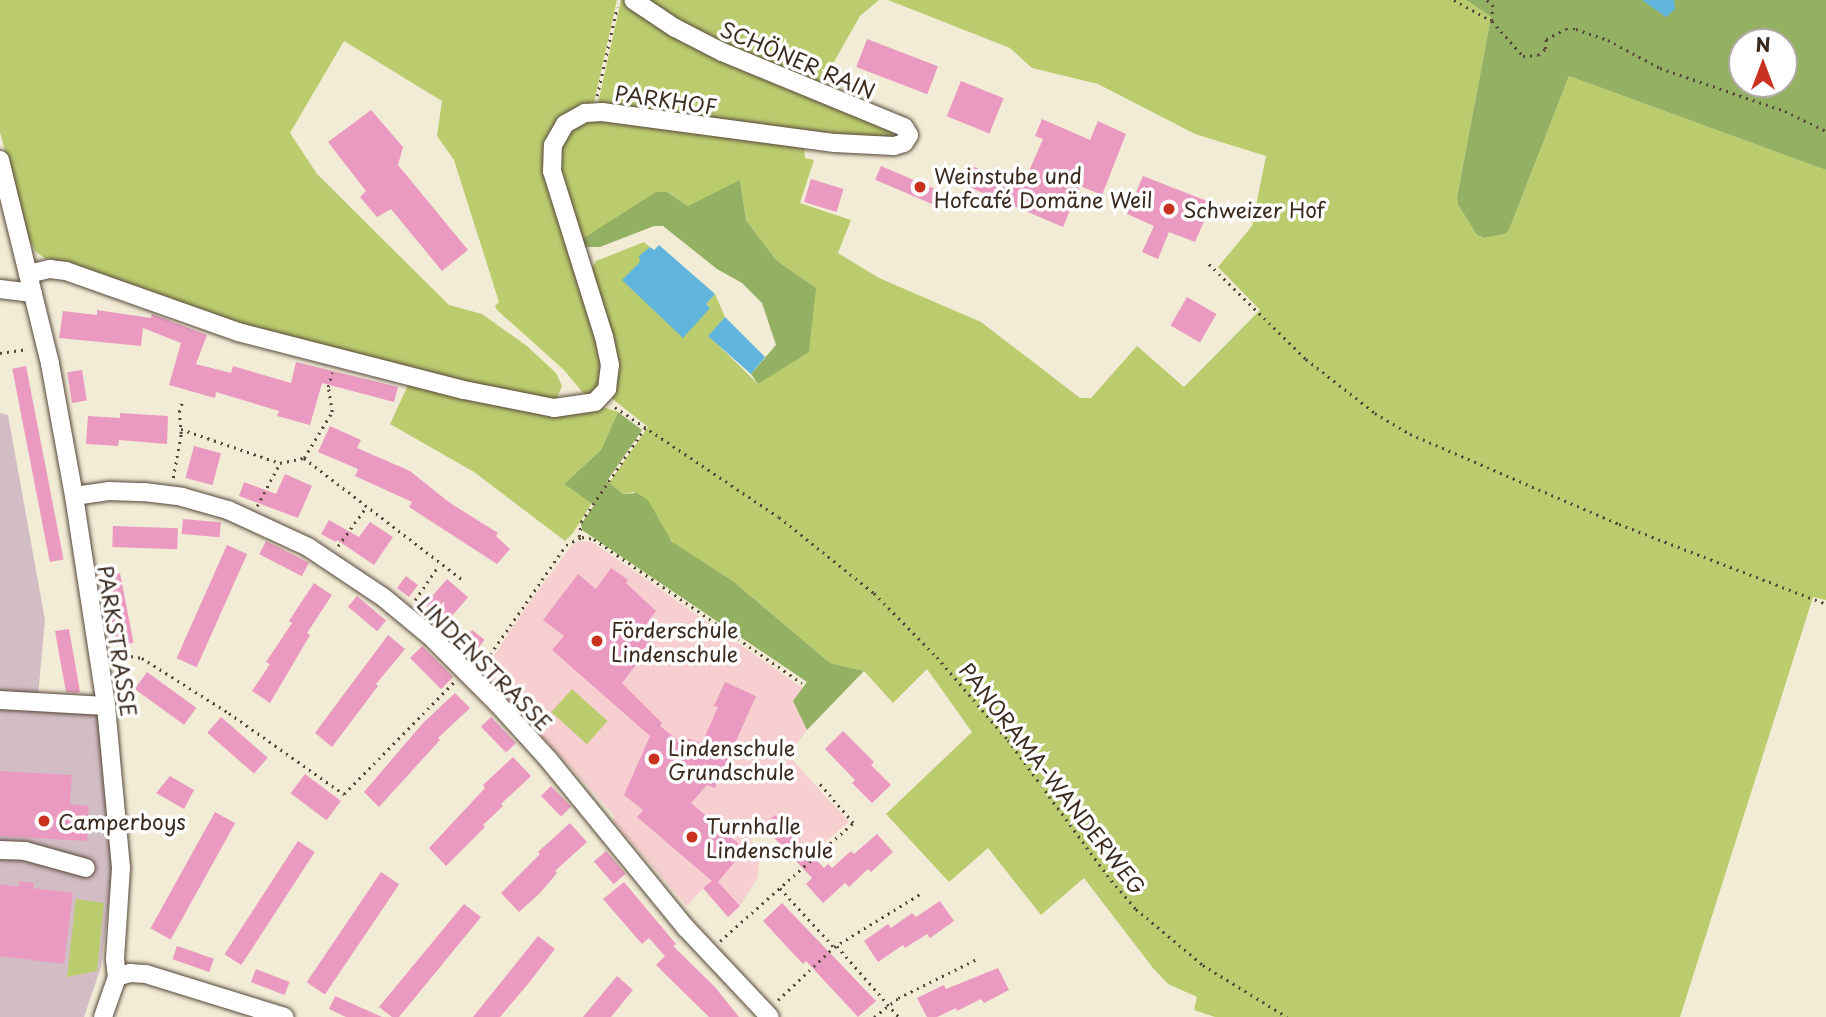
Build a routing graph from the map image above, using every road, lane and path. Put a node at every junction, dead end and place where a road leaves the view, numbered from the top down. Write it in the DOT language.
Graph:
graph roads {
  1 [pos="1454,0"];
  2 [pos="1487,0"];
  3 [pos="625,4"];
  4 [pos="1492,22"];
  5 [pos="594,112"];
  6 [pos="1826,131"];
  7 [pos="909,135"];
  8 [pos="0,160"];
  9 [pos="1209,264"];
  10 [pos="28,274"];
  11 [pos="0,289"];
  12 [pos="33,293"];
  13 [pos="46,345"];
  14 [pos="0,353"];
  15 [pos="328,387"];
  16 [pos="600,399"];
  17 [pos="183,400"];
  18 [pos="645,428"];
  19 [pos="181,429"];
  20 [pos="304,458"];
  21 [pos="280,463"];
  22 [pos="169,495"];
  23 [pos="74,496"];
  24 [pos="367,506"];
  25 [pos="251,519"];
  26 [pos="579,537"];
  27 [pos="329,559"];
  28 [pos="440,564"];
  29 [pos="463,580"];
  30 [pos="1826,604"];
  31 [pos="404,614"];
  32 [pos="100,661"];
  33 [pos="469,673"];
  34 [pos="802,683"];
  35 [pos="0,699"];
  36 [pos="106,706"];
  37 [pos="817,781"];
  38 [pos="0,850"];
  39 [pos="86,868"];
  40 [pos="780,888"];
  41 [pos="920,894"];
  42 [pos="836,946"];
  43 [pos="708,952"];
  44 [pos="979,958"];
  45 [pos="117,977"];
  46 [pos="889,1004"];
  47 [pos="768,1015"];
  48 [pos="103,1017"];
  49 [pos="285,1017"];
  50 [pos="874,1017"];
  51 [pos="899,1017"];
  52 [pos="1287,1017"];
  1 -- 4 [label="path"];
  2 -- 4 [label="path"];
  3 -- 5 [label="path"];
  3 -- 7 [label="street, SCHÖNER RAIN"];
  4 -- 6 [label="path"];
  5 -- 7 [label="street, PARKHOF"];
  5 -- 16 [label="street, PARKHOF"];
  8 -- 10 [label="street, PARKSTRASSE"];
  9 -- 30 [label="path"];
  10 -- 12 [label="street, PARKSTRASSE"];
  10 -- 16 [label="street"];
  11 -- 12 [label="street"];
  12 -- 13 [label="street, PARKSTRASSE"];
  13 -- 14 [label="path"];
  13 -- 23 [label="street, PARKSTRASSE"];
  15 -- 20 [label="path"];
  16 -- 18 [label="path, PANORAMA-WANDERWEG"];
  17 -- 19 [label="path"];
  18 -- 26 [label="path"];
  18 -- 52 [label="path, PANORAMA-WANDERWEG"];
  19 -- 21 [label="path"];
  19 -- 22 [label="path"];
  20 -- 21 [label="path"];
  20 -- 24 [label="path"];
  21 -- 25 [label="path"];
  22 -- 23 [label="street, LINDENSTRASSE"];
  22 -- 25 [label="street, LINDENSTRASSE"];
  23 -- 32 [label="street, PARKSTRASSE"];
  24 -- 27 [label="path"];
  24 -- 28 [label="path"];
  25 -- 27 [label="street, LINDENSTRASSE"];
  26 -- 33 [label="path"];
  26 -- 34 [label="path"];
  27 -- 31 [label="street, LINDENSTRASSE"];
  28 -- 29 [label="path"];
  28 -- 31 [label="path"];
  31 -- 33 [label="street, LINDENSTRASSE"];
  32 -- 33 [label="path"];
  32 -- 36 [label="street, PARKSTRASSE"];
  33 -- 43 [label="street, LINDENSTRASSE"];
  35 -- 36 [label="street"];
  36 -- 45 [label="street, PARKSTRASSE"];
  37 -- 40 [label="path"];
  38 -- 39 [label="street"];
  40 -- 42 [label="path"];
  40 -- 43 [label="path"];
  41 -- 42 [label="path"];
  42 -- 46 [label="path"];
  42 -- 47 [label="path"];
  43 -- 47 [label="street, LINDENSTRASSE"];
  44 -- 46 [label="path"];
  45 -- 48 [label="street, PARKSTRASSE"];
  45 -- 49 [label="street"];
  46 -- 50 [label="path"];
  46 -- 51 [label="path"];
}
